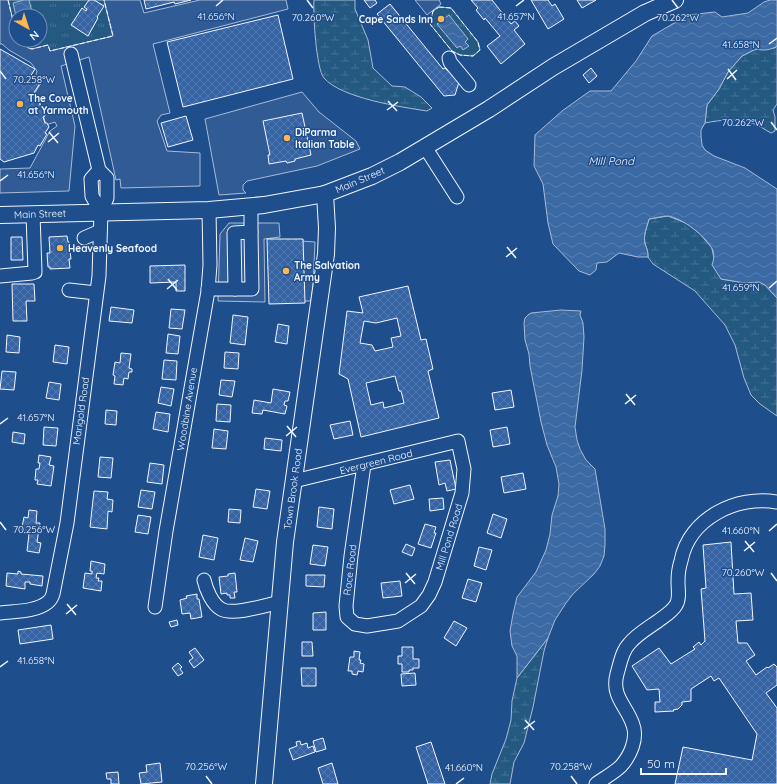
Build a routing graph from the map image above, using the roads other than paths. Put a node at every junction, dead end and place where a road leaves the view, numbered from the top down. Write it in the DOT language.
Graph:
graph roads {
  1 [pos="675,0"];
  2 [pos="71,54"];
  3 [pos="449,58"];
  4 [pos="469,85"];
  5 [pos="425,147"];
  6 [pos="325,194"];
  7 [pos="457,197"];
  8 [pos="251,206"];
  9 [pos="209,210"];
  10 [pos="101,212"];
  11 [pos="33,214"];
  12 [pos="0,215"];
  13 [pos="100,231"];
  14 [pos="251,232"];
  15 [pos="84,238"];
  16 [pos="0,276"];
  17 [pos="208,289"];
  18 [pos="235,289"];
  19 [pos="69,290"];
  20 [pos="96,293"];
  21 [pos="458,441"];
  22 [pos="364,465"];
  23 [pos="294,482"];
  24 [pos="777,502"];
  25 [pos="204,580"];
  26 [pos="280,602"];
  27 [pos="154,607"];
  28 [pos="0,613"];
  29 [pos="401,619"];
  30 [pos="264,784"];
  31 [pos="596,784"];
  1 -- 5 [label="main road, Main Street"];
  2 -- 10 [label="street, Marigold Road"];
  3 -- 4 [label="street"];
  5 -- 6 [label="main road, Main Street"];
  5 -- 7 [label="street"];
  6 -- 8 [label="main road, Main Street"];
  6 -- 23 [label="main road, Town Brook Road"];
  8 -- 9 [label="main road, Main Street"];
  8 -- 14 [label="street"];
  9 -- 10 [label="main road, Main Street"];
  9 -- 17 [label="street, Woodbine Avenue"];
  10 -- 11 [label="main road, Main Street"];
  10 -- 13 [label="street, Marigold Road"];
  11 -- 12 [label="main road, Main Street"];
  11 -- 16 [label="street"];
  13 -- 15 [label="street"];
  13 -- 20 [label="street, Marigold Road"];
  14 -- 18 [label="street"];
  14 -- 18 [label="street"];
  17 -- 18 [label="street"];
  17 -- 27 [label="street, Woodbine Avenue"];
  19 -- 20 [label="street"];
  20 -- 28 [label="street, Marigold Road"];
  21 -- 22 [label="street, Evergreen Road"];
  21 -- 29 [label="street, Mill Pond Road"];
  22 -- 23 [label="street, Evergreen Road"];
  22 -- 29 [label="street, Race Road"];
  23 -- 26 [label="main road, Town Brook Road"];
  24 -- 31 [label="street"];
  25 -- 26 [label="street"];
  26 -- 30 [label="main road, Town Brook Road"];
}
